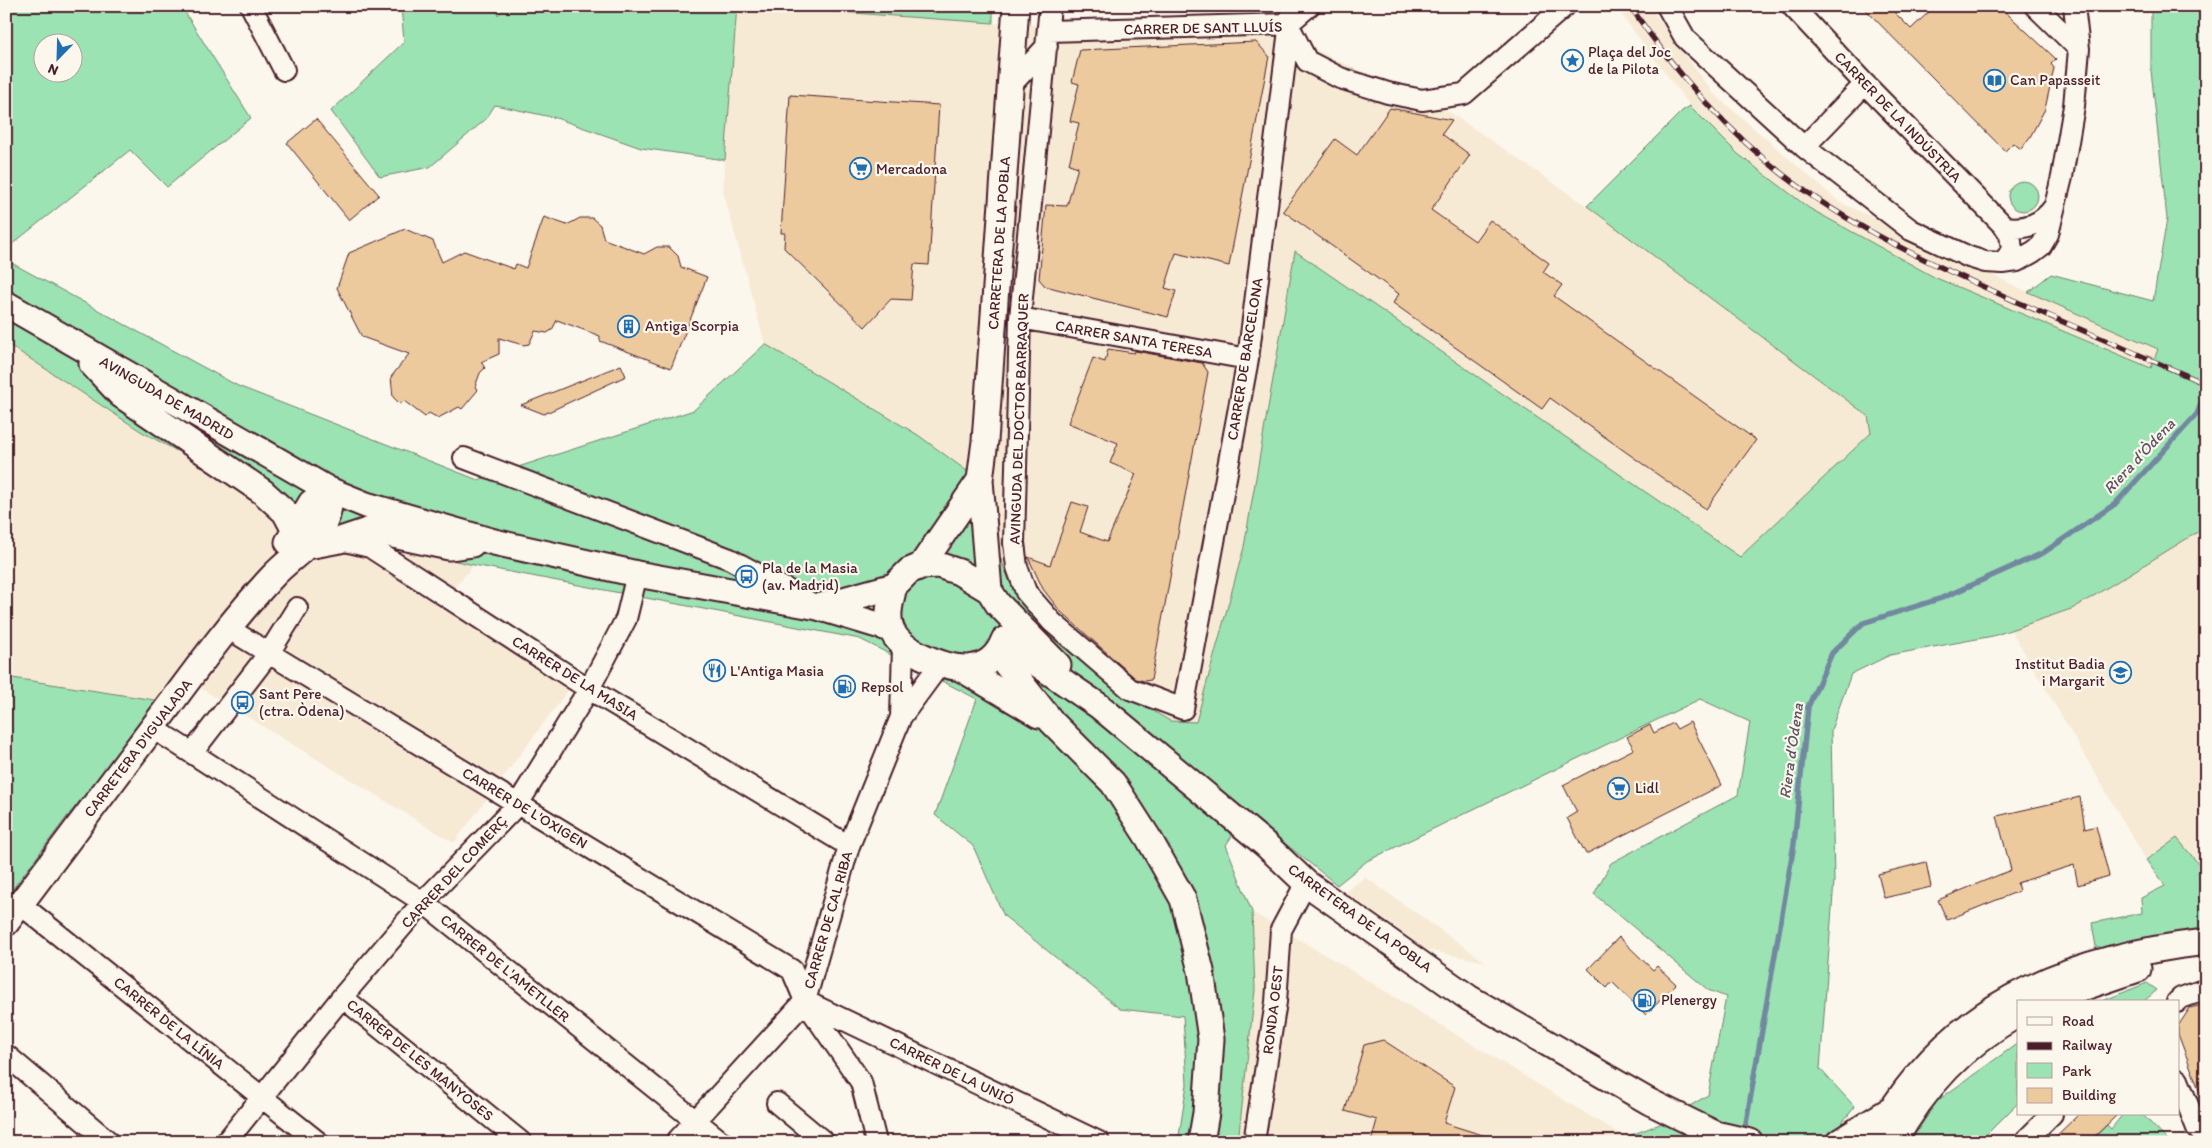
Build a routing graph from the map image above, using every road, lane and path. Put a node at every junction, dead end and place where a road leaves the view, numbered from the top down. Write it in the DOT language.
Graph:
graph roads {
  1 [pos="251,6"];
  2 [pos="1016,6"];
  3 [pos="1050,6"];
  4 [pos="1064,6"];
  5 [pos="1310,6"];
  6 [pos="1565,6"];
  7 [pos="1667,6"];
  8 [pos="1792,6"];
  9 [pos="2035,6"];
  10 [pos="2074,6"];
  11 [pos="1290,15"];
  12 [pos="1048,39"];
  13 [pos="2079,49"];
  14 [pos="284,70"];
  15 [pos="1865,84"];
  16 [pos="1010,86"];
  17 [pos="1804,147"];
  18 [pos="2054,207"];
  19 [pos="2005,227"];
  20 [pos="2003,264"];
  21 [pos="6,304"];
  22 [pos="1020,318"];
  23 [pos="73,344"];
  24 [pos="1248,359"];
  25 [pos="985,441"];
  26 [pos="1017,447"];
  27 [pos="464,458"];
  28 [pos="980,480"];
  29 [pos="329,490"];
  30 [pos="315,537"];
  31 [pos="494,542"];
  32 [pos="921,566"];
  33 [pos="637,574"];
  34 [pos="894,586"];
  35 [pos="993,597"];
  36 [pos="818,607"];
  37 [pos="297,608"];
  38 [pos="229,629"];
  39 [pos="897,638"];
  40 [pos="1001,648"];
  41 [pos="269,653"];
  42 [pos="951,667"];
  43 [pos="589,689"];
  44 [pos="1099,706"];
  45 [pos="1183,709"];
  46 [pos="901,717"];
  47 [pos="1052,722"];
  48 [pos="153,728"];
  49 [pos="192,753"];
  50 [pos="518,804"];
  51 [pos="849,846"];
  52 [pos="1306,882"];
  53 [pos="423,902"];
  54 [pos="13,914"];
  55 [pos="2206,942"];
  56 [pos="2206,949"];
  57 [pos="2206,990"];
  58 [pos="342,997"];
  59 [pos="2046,1000"];
  60 [pos="2180,1000"];
  61 [pos="805,1001"];
  62 [pos="2017,1015"];
  63 [pos="6,1055"];
  64 [pos="2180,1085"];
  65 [pos="262,1097"];
  66 [pos="777,1103"];
  67 [pos="1900,1111"];
  68 [pos="2050,1116"];
  69 [pos="694,1120"];
  70 [pos="2206,1138"];
  71 [pos="109,1142"];
  72 [pos="226,1142"];
  73 [pos="318,1142"];
  74 [pos="520,1142"];
  75 [pos="676,1142"];
  76 [pos="722,1142"];
  77 [pos="824,1142"];
  78 [pos="876,1142"];
  79 [pos="1099,1142"];
  80 [pos="1201,1142"];
  81 [pos="1254,1142"];
  82 [pos="1750,1142"];
  83 [pos="1839,1142"];
  84 [pos="1873,1142"];
  85 [pos="1881,1142"];
  86 [pos="1894,1142"];
  87 [pos="2024,1142"];
  1 -- 14 [label="street"];
  2 -- 16 [label="street, CARRETERA DE LA POBLA"];
  3 -- 12 [label="street, AVINGUDA DEL DOCTOR BARRAQUER"];
  4 -- 12 [label="street"];
  5 -- 11 [label="street"];
  6 -- 11 [label="street, CARRER DE SANT LLUÍS"];
  7 -- 17 [label="street"];
  8 -- 15 [label="street, CARRER DE LA INDÚSTRIA"];
  9 -- 13 [label="street"];
  10 -- 13 [label="street"];
  11 -- 12 [label="street, CARRER DE SANT LLUÍS"];
  11 -- 24 [label="street, CARRER DE BARCELONA"];
  12 -- 16 [label="street"];
  12 -- 22 [label="street, AVINGUDA DEL DOCTOR BARRAQUER"];
  13 -- 18 [label="street"];
  15 -- 17 [label="street"];
  15 -- 19 [label="street, CARRER DE LA INDÚSTRIA"];
  16 -- 25 [label="street, CARRETERA DE LA POBLA"];
  17 -- 20 [label="street"];
  18 -- 19 [label="street"];
  18 -- 20 [label="street"];
  19 -- 20 [label="street, CARRER DE LA INDÚSTRIA"];
  21 -- 23 [label="street, AVINGUDA DE MADRID"];
  22 -- 24 [label="street, CARRER SANTA TERESA"];
  22 -- 26 [label="street, AVINGUDA DEL DOCTOR BARRAQUER"];
  23 -- 29 [label="street, AVINGUDA DE MADRID"];
  23 -- 30 [label="street"];
  24 -- 45 [label="street, CARRER DE BARCELONA"];
  25 -- 26 [label="street"];
  25 -- 28 [label="street, CARRETERA DE LA POBLA"];
  26 -- 45 [label="street, AVINGUDA DEL DOCTOR BARRAQUER"];
  27 -- 36 [label="street"];
  28 -- 32 [label="street, CARRETERA DE LA POBLA"];
  28 -- 35 [label="street, CARRETERA DE LA POBLA"];
  29 -- 30 [label="street, CARRETERA D'IGUALADA"];
  29 -- 31 [label="street, AVINGUDA DE MADRID"];
  30 -- 31 [label="street"];
  30 -- 38 [label="street, CARRETERA D'IGUALADA"];
  30 -- 43 [label="street, CARRER DE LA MASIA"];
  31 -- 33 [label="street"];
  32 -- 34 [label="street"];
  32 -- 35 [label="street"];
  33 -- 36 [label="street"];
  33 -- 43 [label="street, CARRER DEL COMERÇ"];
  34 -- 36 [label="street"];
  34 -- 39 [label="street"];
  35 -- 40 [label="street"];
  35 -- 44 [label="street"];
  36 -- 39 [label="street"];
  37 -- 41 [label="street"];
  38 -- 41 [label="street, CARRER DE L'OXIGEN"];
  38 -- 48 [label="street, CARRETERA D'IGUALADA"];
  39 -- 42 [label="street"];
  39 -- 46 [label="street, CARRER DE CAL RIBA"];
  40 -- 42 [label="street"];
  40 -- 44 [label="street, CARRETERA DE LA POBLA"];
  40 -- 47 [label="street"];
  41 -- 49 [label="street"];
  41 -- 50 [label="street, CARRER DE L'OXIGEN"];
  42 -- 46 [label="street, CARRER DE CAL RIBA"];
  42 -- 47 [label="street"];
  43 -- 50 [label="street, CARRER DEL COMERÇ"];
  43 -- 51 [label="street, CARRER DE LA MASIA"];
  44 -- 52 [label="street, CARRETERA DE LA POBLA"];
  46 -- 51 [label="street, CARRER DE CAL RIBA"];
  47 -- 80 [label="street"];
  48 -- 49 [label="street, CARRER DE L'AMETLLER"];
  48 -- 54 [label="street, CARRETERA D'IGUALADA"];
  49 -- 53 [label="street, CARRER DE L'AMETLLER"];
  50 -- 53 [label="street, CARRER DEL COMERÇ"];
  50 -- 61 [label="street, CARRER DE L'OXIGEN"];
  51 -- 61 [label="street, CARRER DE CAL RIBA"];
  52 -- 81 [label="street, RONDA OEST"];
  52 -- 82 [label="street, CARRETERA DE LA POBLA"];
  53 -- 58 [label="street, CARRER DEL COMERÇ"];
  53 -- 69 [label="street, CARRER DE L'AMETLLER"];
  54 -- 65 [label="street, CARRER DE LA LÍNIA"];
  55 -- 67 [label="street"];
  56 -- 59 [label="street"];
  57 -- 60 [label="street"];
  58 -- 65 [label="street, CARRER DEL COMERÇ"];
  58 -- 74 [label="street, CARRER DE LES MANYOSES"];
  61 -- 69 [label="street, CARRER DE CAL RIBA"];
  61 -- 78 [label="street, CARRER DE L'OXIGEN"];
  61 -- 79 [label="street, CARRER DE LA UNIÓ"];
  62 -- 67 [label="street"];
  63 -- 71 [label="street"];
  64 -- 70 [label="street"];
  65 -- 72 [label="street, CARRER DEL COMERÇ"];
  65 -- 73 [label="street, CARRER DE LA LÍNIA"];
  66 -- 77 [label="street"];
  67 -- 83 [label="street"];
  67 -- 84 [label="street"];
  67 -- 85 [label="street"];
  67 -- 86 [label="street"];
  68 -- 87 [label="street"];
  69 -- 75 [label="street, CARRER DE CAL RIBA"];
  69 -- 76 [label="street, CARRER DE L'AMETLLER"];
}
